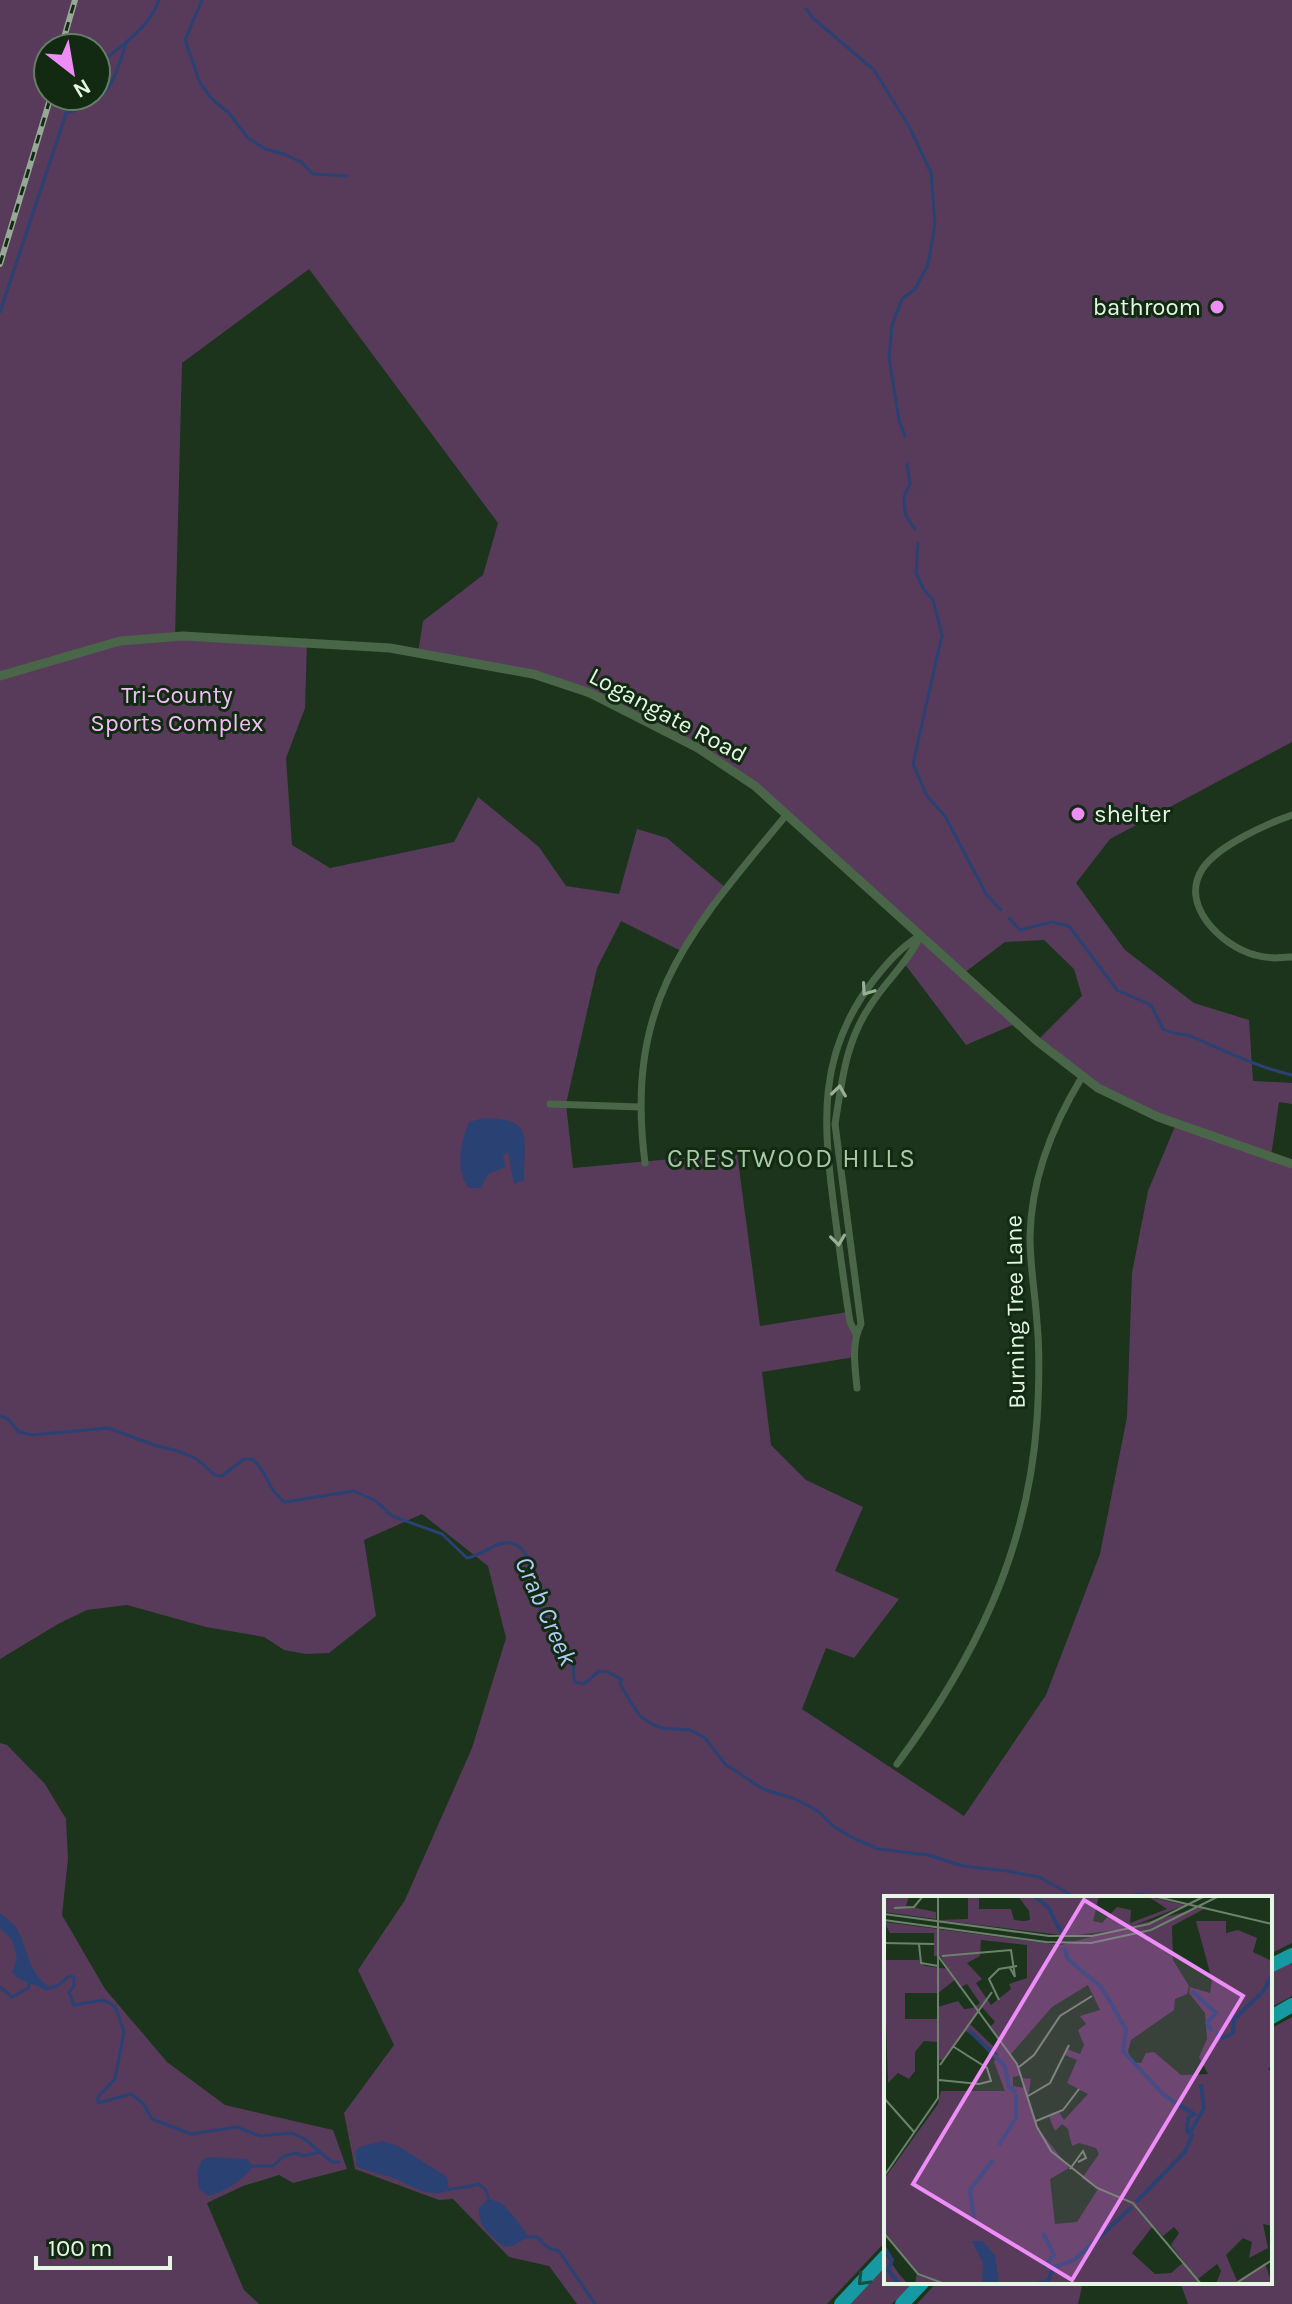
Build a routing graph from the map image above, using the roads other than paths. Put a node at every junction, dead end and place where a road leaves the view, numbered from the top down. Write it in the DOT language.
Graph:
graph roads {
  1 [pos="0,676"];
  2 [pos="787,814"];
  3 [pos="1292,815"];
  4 [pos="921,935"];
  5 [pos="1292,957"];
  6 [pos="1082,1077"];
  7 [pos="550,1104"];
  8 [pos="640,1107"];
  9 [pos="830,1124"];
  10 [pos="645,1163"];
  11 [pos="1292,1164"];
  12 [pos="857,1388"];
  13 [pos="897,1764"];
  14 [pos="1292,1955"];
  15 [pos="1272,1965"];
  16 [pos="1292,2005"];
  17 [pos="1272,2017"];
  18 [pos="884,2258"];
  19 [pos="921,2284"];
  20 [pos="841,2304"];
  21 [pos="902,2304"];
  1 -- 2 [label="street, Logangate Road"];
  2 -- 4 [label="street, Logangate Road"];
  2 -- 8 [label="street"];
  3 -- 5 [label="street"];
  4 -- 6 [label="street, Logangate Road"];
  9 -- 4 [label="street, one-way"];
  4 -- 9 [label="street, one-way"];
  6 -- 11 [label="street, Logangate Road"];
  6 -- 13 [label="street, Burning Tree Lane"];
  7 -- 8 [label="street"];
  8 -- 10 [label="street"];
  9 -- 12 [label="street"];
  14 -- 15 [label="highway"];
  16 -- 17 [label="highway"];
  18 -- 20 [label="highway, one-way"];
  19 -- 21 [label="highway"];
}
